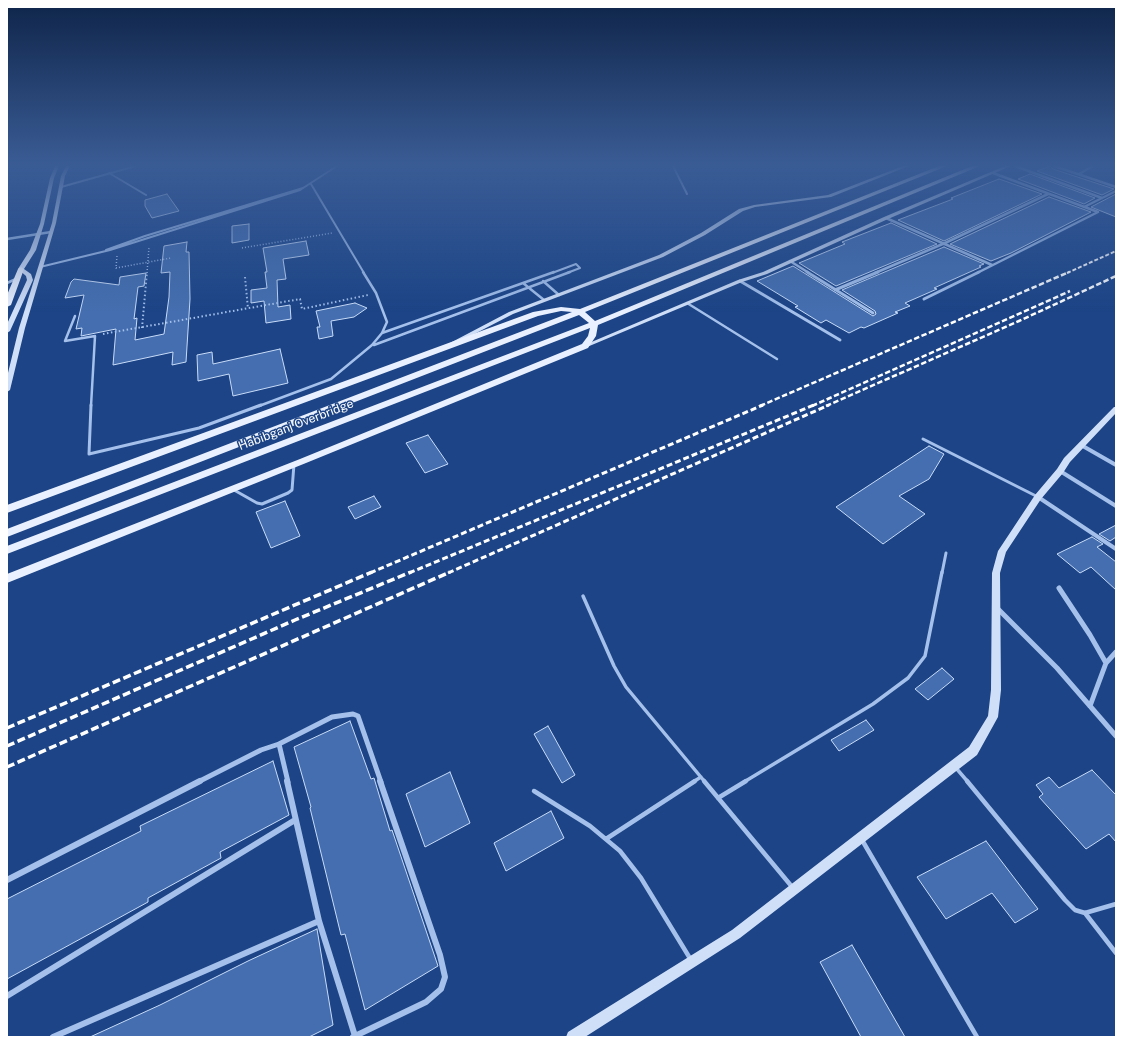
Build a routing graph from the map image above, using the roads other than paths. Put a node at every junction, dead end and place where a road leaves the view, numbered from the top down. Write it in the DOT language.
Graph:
graph roads {
  1 [pos="43,215"];
  2 [pos="55,215"];
  3 [pos="215,215"];
  4 [pos="222,215"];
  5 [pos="330,215"];
  6 [pos="733,215"];
  7 [pos="821,215"];
  8 [pos="859,215"];
  9 [pos="894,215"];
  10 [pos="1004,215"];
  11 [pos="1093,215"];
  12 [pos="886,218"];
  13 [pos="51,232"];
  14 [pos="38,234"];
  15 [pos="7,238"];
  16 [pos="945,243"];
  17 [pos="106,251"];
  18 [pos="790,261"];
  19 [pos="992,265"];
  20 [pos="40,267"];
  21 [pos="21,269"];
  22 [pos="539,278"];
  23 [pos="543,281"];
  24 [pos="740,281"];
  25 [pos="12,282"];
  26 [pos="523,283"];
  27 [pos="528,287"];
  28 [pos="835,290"];
  29 [pos="559,295"];
  30 [pos="924,299"];
  31 [pos="544,300"];
  32 [pos="687,303"];
  33 [pos="7,305"];
  34 [pos="579,311"];
  35 [pos="873,312"];
  36 [pos="75,316"];
  37 [pos="594,324"];
  38 [pos="7,331"];
  39 [pos="382,333"];
  40 [pos="840,340"];
  41 [pos="372,345"];
  42 [pos="585,346"];
  43 [pos="445,347"];
  44 [pos="777,360"];
  45 [pos="7,390"];
  46 [pos="1116,409"];
  47 [pos="923,439"];
  48 [pos="1081,445"];
  49 [pos="294,464"];
  50 [pos="1116,465"];
  51 [pos="1060,471"];
  52 [pos="233,489"];
  53 [pos="1038,497"];
  54 [pos="1116,506"];
  55 [pos="7,509"];
  56 [pos="7,533"];
  57 [pos="1116,549"];
  58 [pos="7,550"];
  59 [pos="946,553"];
  60 [pos="7,579"];
  61 [pos="1059,588"];
  62 [pos="584,596"];
  63 [pos="997,608"];
  64 [pos="1116,652"];
  65 [pos="1106,663"];
  66 [pos="1090,706"];
  67 [pos="1116,736"];
  68 [pos="279,744"];
  69 [pos="954,765"];
  70 [pos="701,777"];
  71 [pos="534,791"];
  72 [pos="718,798"];
  73 [pos="295,820"];
  74 [pos="860,838"];
  75 [pos="606,839"];
  76 [pos="7,880"];
  77 [pos="794,890"];
  78 [pos="1116,904"];
  79 [pos="1085,913"];
  80 [pos="319,921"];
  81 [pos="1116,953"];
  82 [pos="692,962"];
  83 [pos="7,996"];
  84 [pos="54,1037"];
  85 [pos="354,1037"];
  86 [pos="573,1037"];
  87 [pos="977,1037"];
  1 -- 14 [label="street"];
  2 -- 13 [label="street"];
  3 -- 17 [label="lane"];
  4 -- 17 [label="lane"];
  5 -- 39 [label="lane"];
  6 -- 29 [label="street"];
  7 -- 34 [label="main road, Habibganj Overbridge"];
  8 -- 37 [label="main road, Habibganj Overbridge"];
  9 -- 12 [label="street"];
  10 -- 16 [label="street"];
  11 -- 19 [label="street"];
  12 -- 16 [label="street"];
  12 -- 18 [label="street"];
  13 -- 14 [label="street"];
  13 -- 20 [label="street"];
  14 -- 15 [label="street"];
  14 -- 21 [label="street"];
  16 -- 19 [label="street"];
  16 -- 28 [label="street"];
  17 -- 20 [label="lane"];
  18 -- 24 [label="street"];
  18 -- 28 [label="street"];
  19 -- 30 [label="street"];
  20 -- 45 [label="street"];
  21 -- 25 [label="main road"];
  21 -- 38 [label="street"];
  22 -- 23 [label="lane"];
  22 -- 23 [label="lane"];
  22 -- 26 [label="lane"];
  23 -- 27 [label="lane"];
  23 -- 29 [label="lane"];
  24 -- 32 [label="street"];
  24 -- 40 [label="street"];
  25 -- 33 [label="main road"];
  26 -- 27 [label="lane"];
  26 -- 39 [label="lane"];
  27 -- 31 [label="lane"];
  27 -- 41 [label="lane"];
  28 -- 35 [label="street"];
  29 -- 31 [label="street"];
  31 -- 43 [label="street"];
  32 -- 42 [label="street"];
  32 -- 44 [label="lane"];
  34 -- 37 [label="main road"];
  34 -- 43 [label="main road"];
  34 -- 56 [label="main road, Habibganj Overbridge"];
  36 -- 41 [label="lane"];
  37 -- 42 [label="main road"];
  37 -- 58 [label="main road, Habibganj Overbridge"];
  39 -- 41 [label="lane"];
  42 -- 49 [label="main road"];
  43 -- 55 [label="main road"];
  46 -- 48 [label="street"];
  47 -- 53 [label="lane"];
  48 -- 50 [label="street"];
  48 -- 51 [label="street"];
  49 -- 52 [label="main road"];
  49 -- 52 [label="lane"];
  51 -- 53 [label="street"];
  51 -- 54 [label="street"];
  52 -- 60 [label="main road"];
  53 -- 57 [label="street"];
  53 -- 63 [label="street"];
  59 -- 72 [label="lane"];
  61 -- 65 [label="street"];
  62 -- 70 [label="lane"];
  63 -- 66 [label="street"];
  63 -- 69 [label="street"];
  64 -- 65 [label="street"];
  65 -- 66 [label="street"];
  66 -- 67 [label="street"];
  68 -- 73 [label="street"];
  68 -- 76 [label="street"];
  68 -- 85 [label="street"];
  69 -- 74 [label="street"];
  69 -- 79 [label="lane"];
  70 -- 72 [label="lane"];
  70 -- 75 [label="lane"];
  71 -- 75 [label="lane"];
  72 -- 77 [label="lane"];
  73 -- 80 [label="street"];
  73 -- 83 [label="street"];
  74 -- 77 [label="street"];
  74 -- 87 [label="lane"];
  75 -- 82 [label="lane"];
  77 -- 82 [label="street"];
  78 -- 79 [label="lane"];
  79 -- 81 [label="lane"];
  80 -- 84 [label="street"];
  80 -- 85 [label="street"];
  82 -- 86 [label="street"];
}
